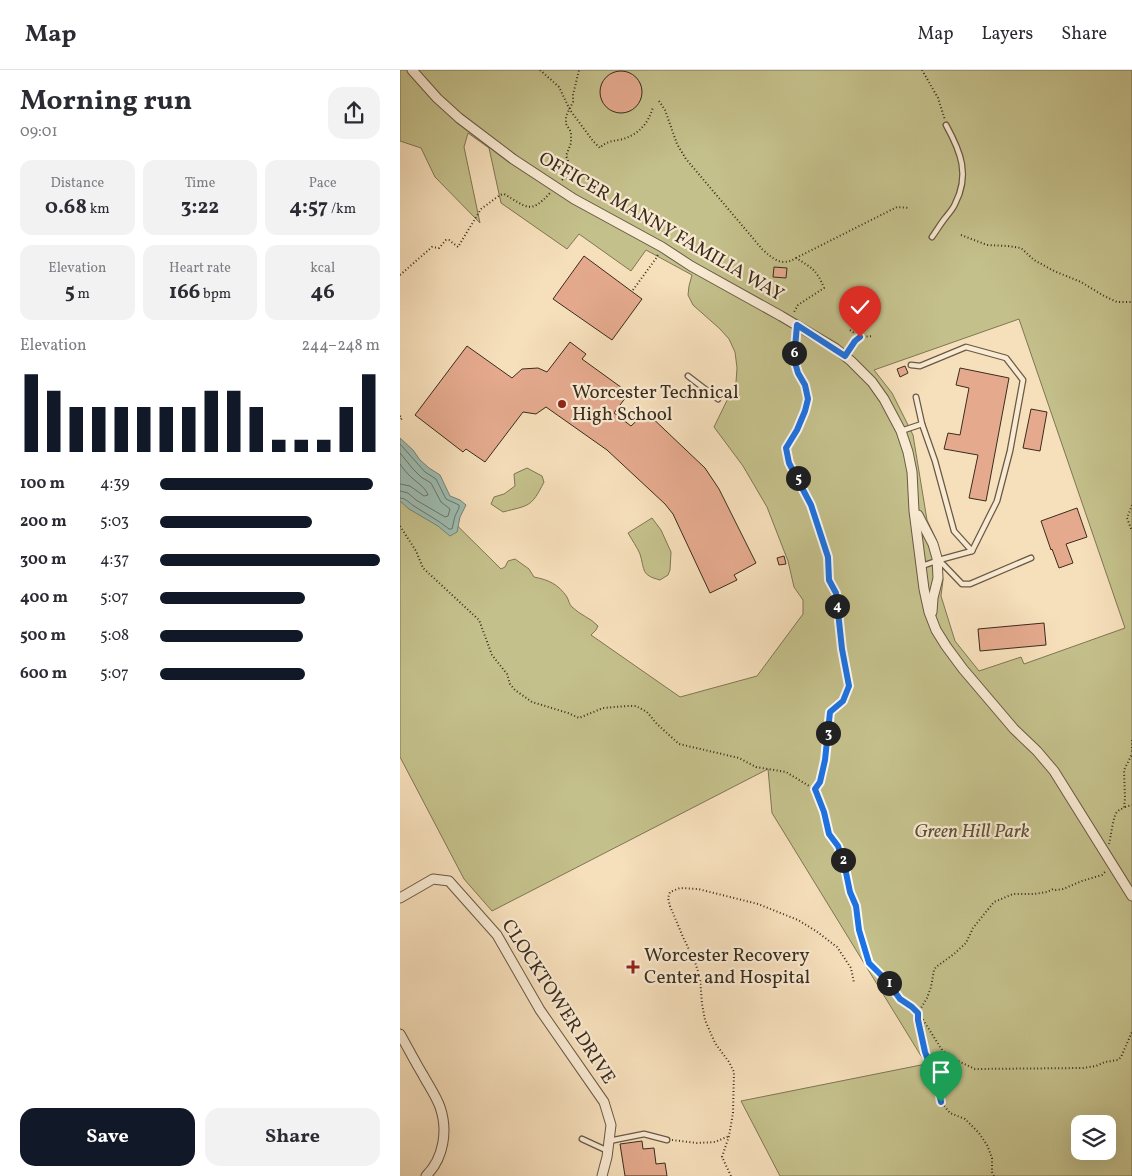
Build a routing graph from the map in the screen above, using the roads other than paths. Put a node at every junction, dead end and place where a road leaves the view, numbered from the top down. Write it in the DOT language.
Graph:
graph roads {
  1 [pos="412,70"];
  2 [pos="946,125"];
  3 [pos="932,237"];
  4 [pos="911,365"];
  5 [pos="688,376"];
  6 [pos="916,397"];
  7 [pos="718,399"];
  8 [pos="922,424"];
  9 [pos="902,431"];
  10 [pos="914,498"];
  11 [pos="972,551"];
  12 [pos="1031,558"];
  13 [pos="938,560"];
  14 [pos="921,566"];
  15 [pos="933,621"];
  16 [pos="1132,896"];
  17 [pos="400,897"];
  18 [pos="400,1034"];
  19 [pos="582,1139"];
  20 [pos="609,1140"];
  21 [pos="668,1140"];
  22 [pos="608,1151"];
  23 [pos="426,1176"];
  24 [pos="602,1176"];
  1 -- 9 [label="street, OFFICER MANNY FAMILIA WAY"];
  2 -- 3 [label="lane"];
  4 -- 11 [label="lane"];
  5 -- 7 [label="lane"];
  6 -- 8 [label="lane"];
  8 -- 9 [label="lane"];
  8 -- 11 [label="lane"];
  9 -- 10 [label="street, OFFICER MANNY FAMILIA WAY"];
  10 -- 13 [label="street, OFFICER MANNY FAMILIA WAY"];
  10 -- 14 [label="street, OFFICER MANNY FAMILIA WAY"];
  11 -- 13 [label="lane"];
  12 -- 13 [label="lane"];
  13 -- 14 [label="lane"];
  13 -- 15 [label="street, OFFICER MANNY FAMILIA WAY"];
  14 -- 15 [label="street, OFFICER MANNY FAMILIA WAY"];
  15 -- 16 [label="street, OFFICER MANNY FAMILIA WAY"];
  17 -- 20 [label="street, CLOCKTOWER DRIVE"];
  18 -- 23 [label="street"];
  19 -- 22 [label="lane"];
  20 -- 21 [label="lane"];
  20 -- 22 [label="street, CLOCKTOWER DRIVE"];
  22 -- 24 [label="street, CLOCKTOWER DRIVE"];
}
